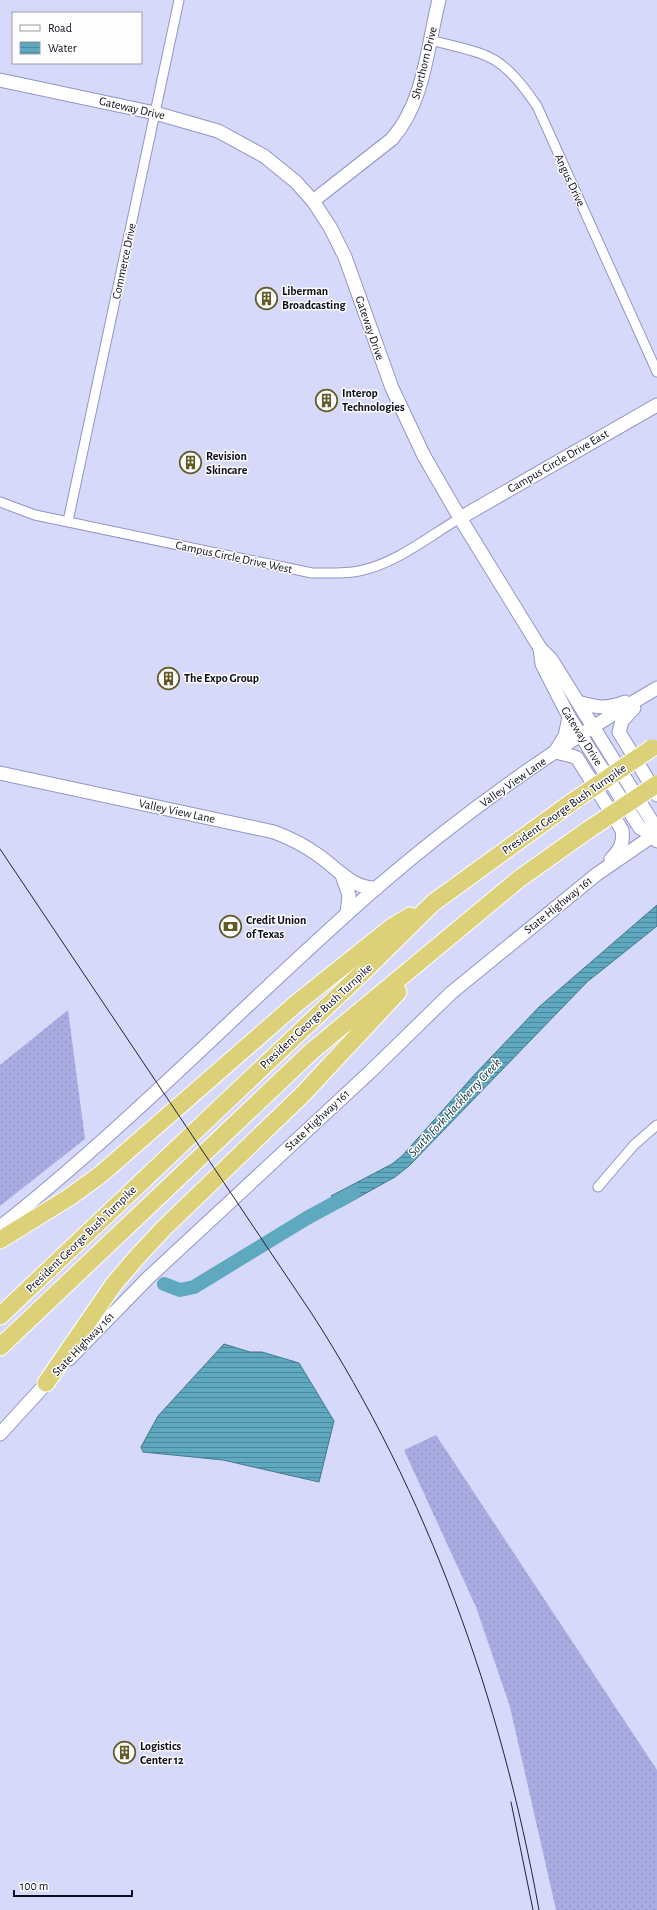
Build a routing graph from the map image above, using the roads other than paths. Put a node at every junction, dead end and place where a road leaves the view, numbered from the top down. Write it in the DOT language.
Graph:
graph roads {
  1 [pos="179,0"];
  2 [pos="439,0"];
  3 [pos="431,40"];
  4 [pos="0,80"];
  5 [pos="155,113"];
  6 [pos="313,201"];
  7 [pos="657,372"];
  8 [pos="657,404"];
  9 [pos="0,502"];
  10 [pos="460,518"];
  11 [pos="68,521"];
  12 [pos="540,648"];
  13 [pos="657,688"];
  14 [pos="644,696"];
  15 [pos="578,702"];
  16 [pos="570,717"];
  17 [pos="594,727"];
  18 [pos="581,736"];
  19 [pos="655,747"];
  20 [pos="555,752"];
  21 [pos="0,773"];
  22 [pos="657,784"];
  23 [pos="657,795"];
  24 [pos="656,836"];
  25 [pos="597,874"];
  26 [pos="342,875"];
  27 [pos="376,888"];
  28 [pos="433,903"];
  29 [pos="347,914"];
  30 [pos="465,923"];
  31 [pos="657,1125"];
  32 [pos="598,1187"];
  33 [pos="0,1227"];
  34 [pos="0,1240"];
  35 [pos="0,1316"];
  36 [pos="0,1347"];
  37 [pos="46,1383"];
  38 [pos="0,1434"];
  1 -- 5 [label="street, Commerce Drive"];
  2 -- 3 [label="main road, Shorthorn Drive"];
  3 -- 6 [label="main road, Shorthorn Drive"];
  3 -- 7 [label="street, Angus Drive"];
  4 -- 5 [label="main road, Gateway Drive"];
  5 -- 6 [label="main road, Gateway Drive"];
  5 -- 11 [label="street, Commerce Drive"];
  6 -- 10 [label="main road, Gateway Drive"];
  8 -- 10 [label="main road, Campus Circle Drive East"];
  9 -- 11 [label="street, Campus Circle Drive West"];
  10 -- 11 [label="street, Campus Circle Drive West"];
  10 -- 12 [label="main road, Gateway Drive"];
  12 -- 15 [label="main road, Gateway Drive"];
  12 -- 16 [label="main road, Gateway Drive"];
  13 -- 14 [label="main road, Valley View Lane"];
  14 -- 15 [label="main road"];
  14 -- 17 [label="main road, Valley View Lane"];
  14 -- 23 [label="main road"];
  15 -- 17 [label="main road, Gateway Drive"];
  16 -- 18 [label="main road, Gateway Drive"];
  16 -- 20 [label="main road"];
  17 -- 18 [label="main road, Valley View Lane"];
  17 -- 24 [label="main road, Gateway Drive"];
  18 -- 20 [label="main road, Valley View Lane"];
  18 -- 24 [label="main road, Gateway Drive"];
  19 -- 28 [label="highway, President George Bush Turnpike, bridge"];
  20 -- 25 [label="main road"];
  20 -- 27 [label="main road, Valley View Lane"];
  21 -- 26 [label="main road, Valley View Lane"];
  22 -- 30 [label="highway, President George Bush Turnpike, bridge"];
  24 -- 25 [label="main road, State Highway 161"];
  25 -- 37 [label="main road, State Highway 161"];
  26 -- 27 [label="main road, Valley View Lane"];
  26 -- 29 [label="main road"];
  27 -- 29 [label="main road"];
  28 -- 34 [label="highway"];
  28 -- 35 [label="highway, President George Bush Turnpike"];
  29 -- 33 [label="main road"];
  30 -- 36 [label="highway, President George Bush Turnpike"];
  30 -- 37 [label="highway"];
  31 -- 32 [label="street"];
  37 -- 38 [label="main road, State Highway 161"];
}
